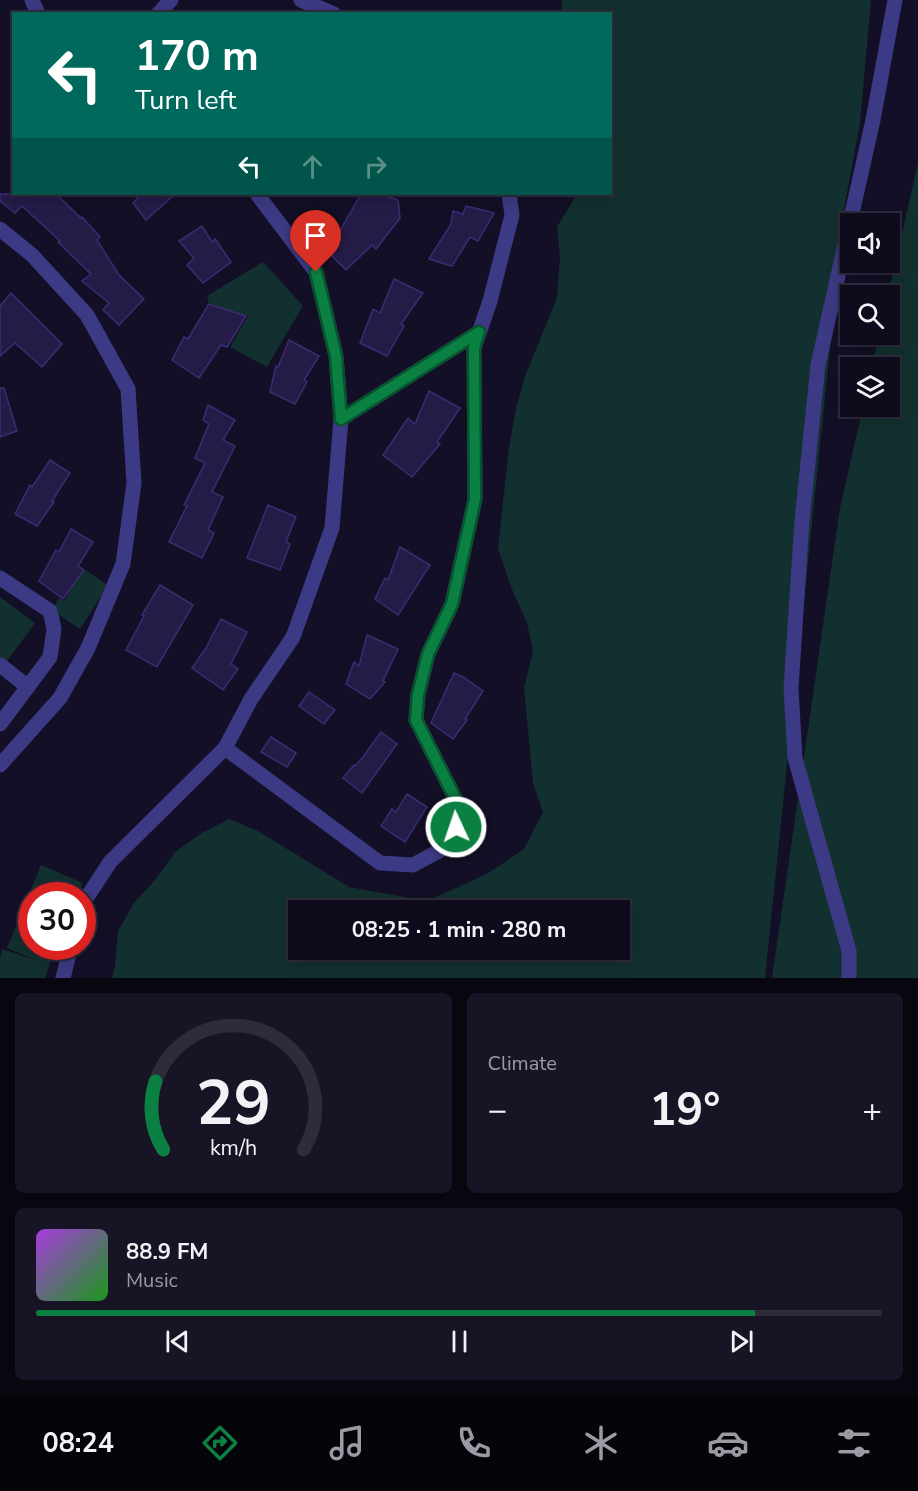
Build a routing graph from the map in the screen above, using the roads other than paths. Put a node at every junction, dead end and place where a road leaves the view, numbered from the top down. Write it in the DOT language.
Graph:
graph roads {
  1 [pos="171,0"];
  2 [pos="301,0"];
  3 [pos="896,0"];
  4 [pos="160,12"];
  5 [pos="329,12"];
  6 [pos="258,195"];
  7 [pos="509,195"];
  8 [pos="0,229"];
  9 [pos="479,332"];
  10 [pos="341,419"];
  11 [pos="0,578"];
  12 [pos="0,665"];
  13 [pos="28,687"];
  14 [pos="0,724"];
  15 [pos="225,748"];
  16 [pos="0,765"];
  17 [pos="96,884"];
  18 [pos="68,960"];
  19 [pos="63,978"];
  20 [pos="849,978"];
  1 -- 4 [label="street"];
  2 -- 5 [label="street"];
  3 -- 20 [label="street"];
  6 -- 10 [label="street"];
  7 -- 9 [label="street"];
  8 -- 16 [label="street"];
  9 -- 10 [label="street"];
  9 -- 15 [label="street"];
  10 -- 15 [label="street"];
  11 -- 13 [label="street"];
  12 -- 13 [label="street"];
  13 -- 14 [label="street"];
  15 -- 17 [label="street"];
  18 -- 19 [label="street"];
}
